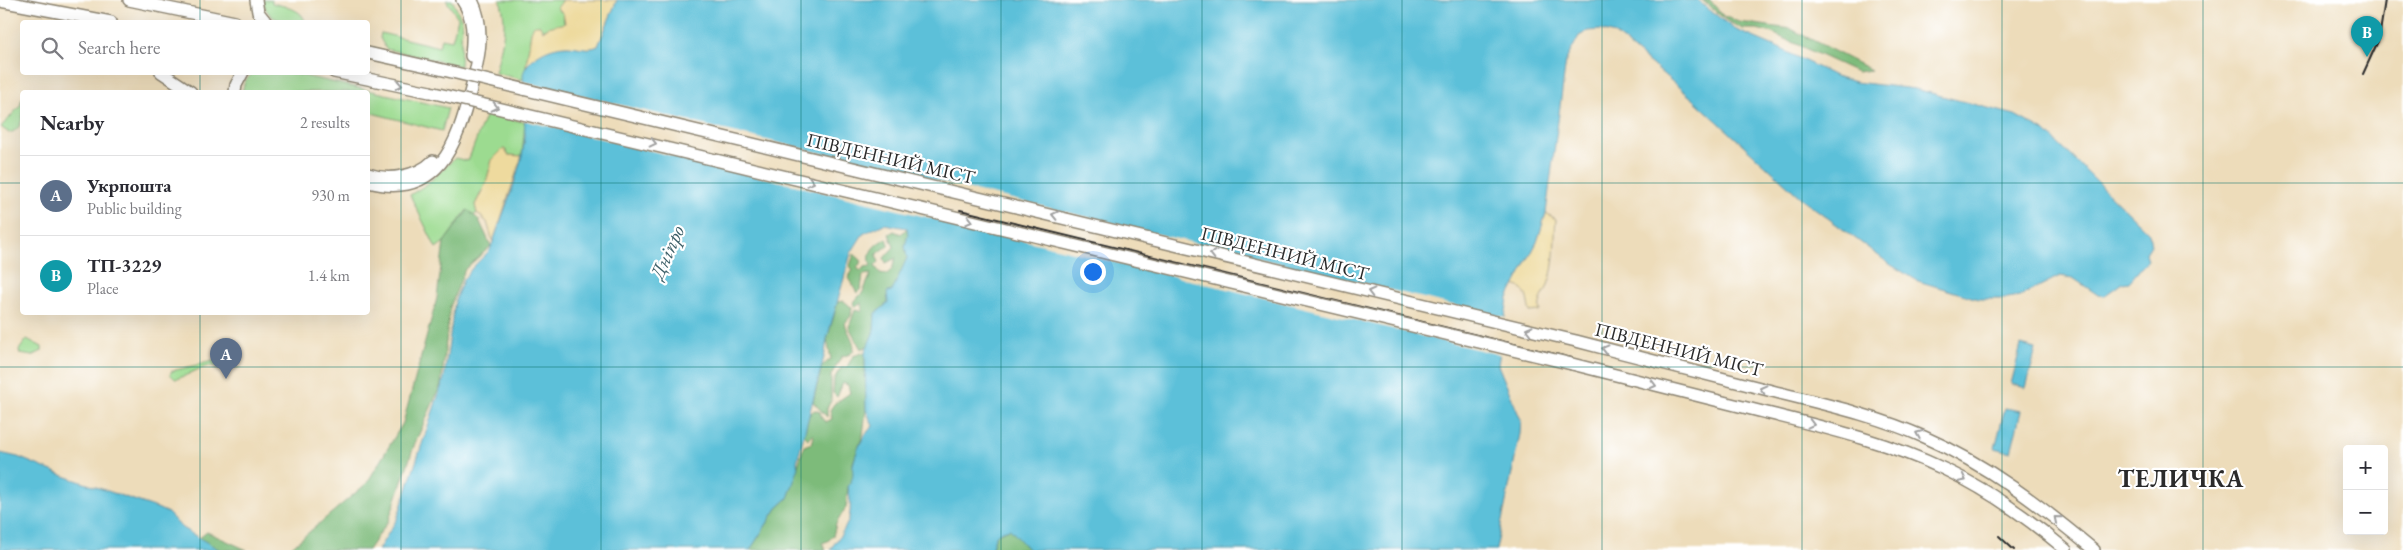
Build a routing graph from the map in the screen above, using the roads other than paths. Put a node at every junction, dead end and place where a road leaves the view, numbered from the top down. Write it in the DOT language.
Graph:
graph roads {
  1 [pos="0,0"];
  2 [pos="129,0"];
  3 [pos="256,0"];
  4 [pos="462,0"];
  5 [pos="472,0"];
  6 [pos="79,15"];
  7 [pos="87,20"];
  8 [pos="102,20"];
  9 [pos="225,20"];
  10 [pos="264,20"];
  11 [pos="370,53"];
  12 [pos="166,75"];
  13 [pos="241,75"];
  14 [pos="348,75"];
  15 [pos="468,75"];
  16 [pos="188,90"];
  17 [pos="235,90"];
  18 [pos="370,174"];
  19 [pos="370,182"];
  20 [pos="2066,550"];
  21 [pos="2094,550"];
  1 -- 6 [label="highway"];
  2 -- 9 [label="highway"];
  3 -- 10 [label="highway"];
  4 -- 15 [label="highway"];
  5 -- 19 [label="highway"];
  6 -- 7 [label="highway"];
  6 -- 8 [label="highway"];
  11 -- 15 [label="highway, ПІВДЕННИЙ МІСТ, bridge"];
  12 -- 16 [label="highway"];
  13 -- 17 [label="highway"];
  14 -- 20 [label="highway, one-way, bridge"];
  15 -- 18 [label="highway"];
  21 -- 15 [label="highway, ПІВДЕННИЙ МІСТ, one-way, bridge"];
}
